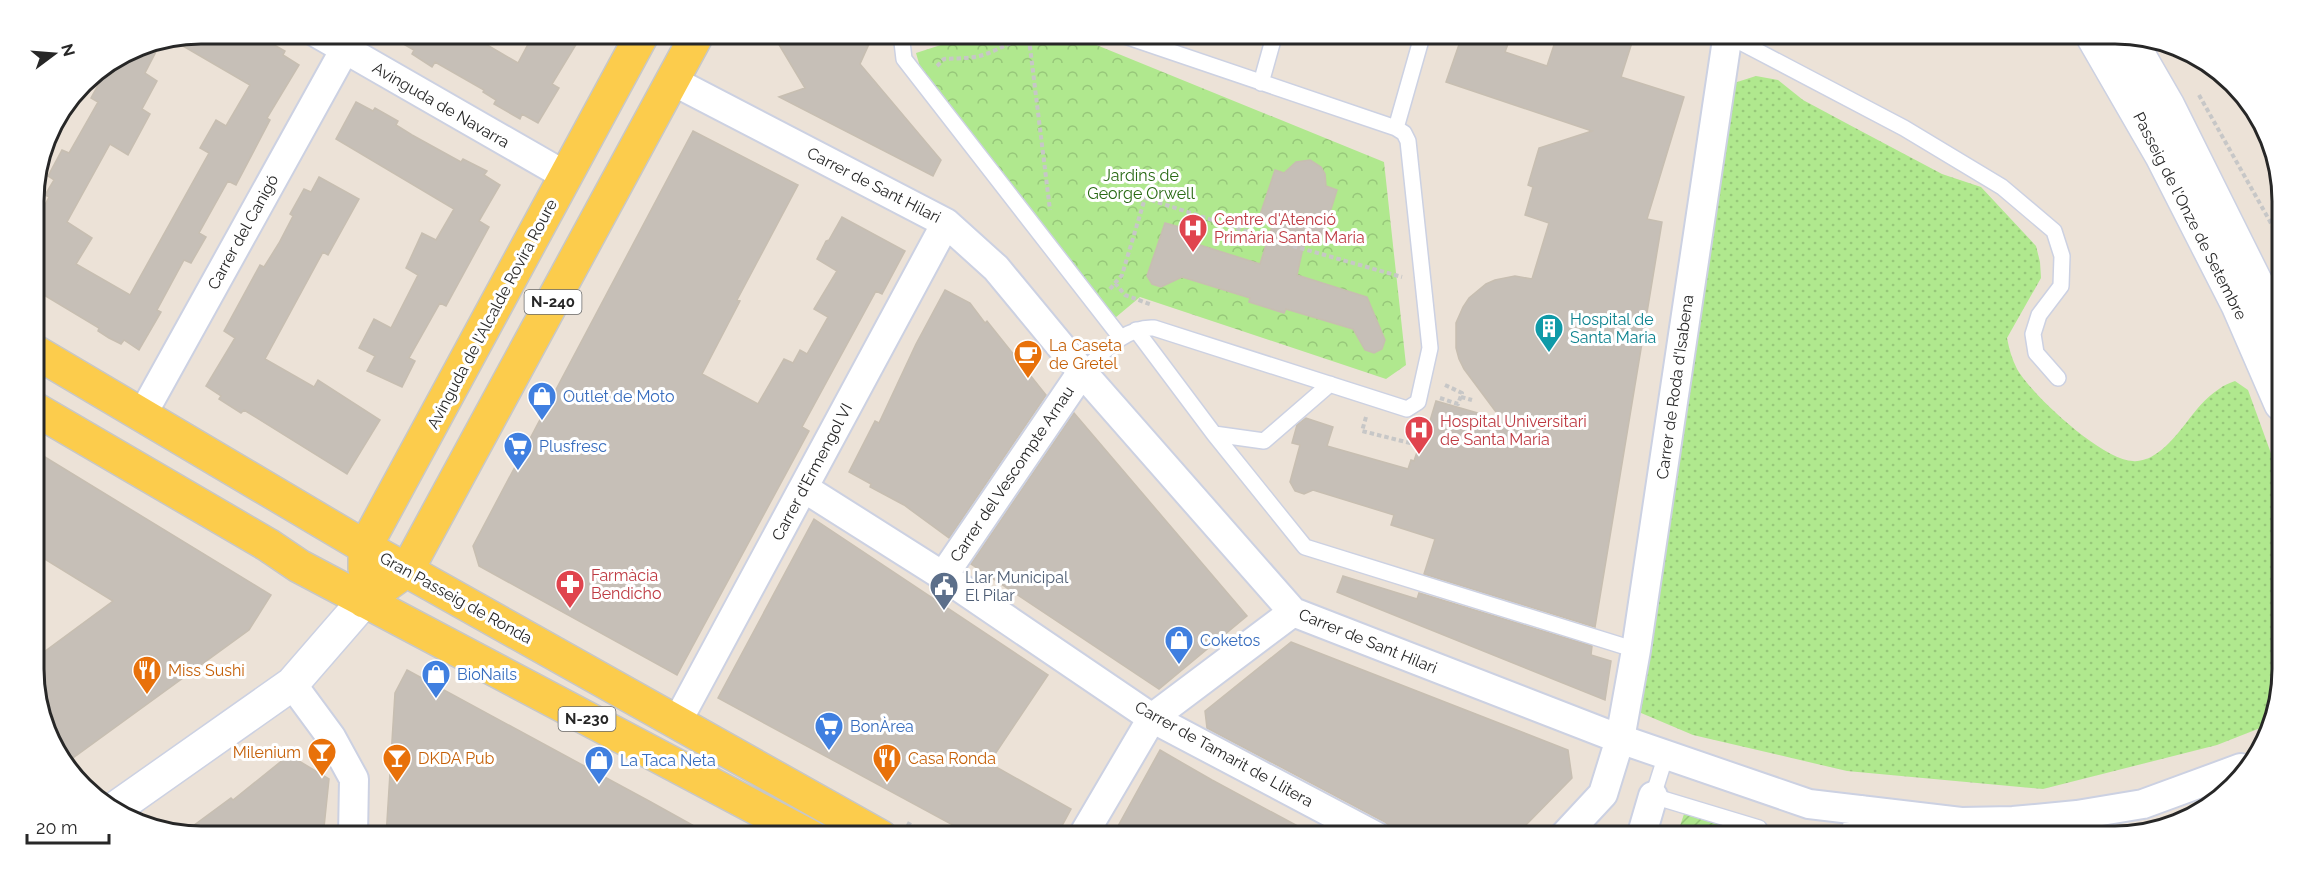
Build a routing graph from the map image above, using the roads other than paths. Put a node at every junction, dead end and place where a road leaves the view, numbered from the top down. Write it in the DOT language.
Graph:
graph roads {
  1 [pos="336,44"];
  2 [pos="637,44"];
  3 [pos="692,44"];
  4 [pos="902,44"];
  5 [pos="1148,44"];
  6 [pos="1272,44"];
  7 [pos="1420,44"];
  8 [pos="1727,44"];
  9 [pos="1747,44"];
  10 [pos="2097,44"];
  11 [pos="2133,45"];
  12 [pos="345,49"];
  13 [pos="673,81"];
  14 [pos="1261,83"];
  15 [pos="1396,128"];
  16 [pos="566,176"];
  17 [pos="946,223"];
  18 [pos="2272,315"];
  19 [pos="1136,330"];
  20 [pos="1121,338"];
  21 [pos="44,357"];
  22 [pos="1082,372"];
  23 [pos="2058,378"];
  24 [pos="2272,383"];
  25 [pos="1330,384"];
  26 [pos="44,415"];
  27 [pos="142,415"];
  28 [pos="1214,434"];
  29 [pos="804,488"];
  30 [pos="365,548"];
  31 [pos="407,570"];
  32 [pos="943,576"];
  33 [pos="364,601"];
  34 [pos="1293,612"];
  35 [pos="1636,650"];
  36 [pos="292,684"];
  37 [pos="1152,718"];
  38 [pos="677,722"];
  39 [pos="1620,740"];
  40 [pos="1666,755"];
  41 [pos="2229,778"];
  42 [pos="1653,796"];
  43 [pos="121,804"];
  44 [pos="1858,823"];
  45 [pos="353,826"];
  46 [pos="785,826"];
  47 [pos="861,826"];
  48 [pos="1088,826"];
  49 [pos="1356,826"];
  50 [pos="1573,826"];
  51 [pos="1644,826"];
  52 [pos="1752,826"];
  1 -- 12 [label="street, Avinguda de Navarra"];
  2 -- 16 [label="main road, Avinguda de l'Alcalde Rovira Roure / N-240"];
  3 -- 13 [label="main road, N-240"];
  4 -- 20 [label="lane"];
  5 -- 14 [label="lane"];
  6 -- 14 [label="lane"];
  7 -- 15 [label="lane"];
  8 -- 35 [label="street, Carrer de Roda d'Isabena"];
  9 -- 23 [label="lane"];
  10 -- 24 [label="street, Passeig de l'Onze de Setembre"];
  11 -- 18 [label="street, Passeig de l'Onze de Setembre"];
  12 -- 16 [label="street, Avinguda de Navarra"];
  12 -- 27 [label="street, Carrer del Canigó"];
  13 -- 17 [label="street, Carrer de Sant Hilari"];
  13 -- 31 [label="main road, N-240"];
  14 -- 15 [label="lane"];
  15 -- 25 [label="lane"];
  16 -- 30 [label="main road, Avinguda de l'Alcalde Rovira Roure / N-240"];
  17 -- 22 [label="street, Carrer de Sant Hilari"];
  17 -- 29 [label="street, Carrer d'Ermengol VI"];
  19 -- 20 [label="lane"];
  19 -- 25 [label="lane"];
  19 -- 28 [label="lane"];
  20 -- 22 [label="lane"];
  21 -- 27 [label="main road, Gran Passeig de Ronda / N-230"];
  22 -- 32 [label="street, Carrer del Vescompte Arnau"];
  22 -- 34 [label="street, Carrer de Sant Hilari"];
  25 -- 28 [label="lane"];
  26 -- 33 [label="main road, N-230"];
  27 -- 30 [label="main road, Gran Passeig de Ronda / N-230"];
  28 -- 35 [label="lane"];
  29 -- 32 [label="street, Carrer de Tamarit de Llitera"];
  29 -- 38 [label="street, Carrer d'Ermengol VI"];
  30 -- 31 [label="main road, Gran Passeig de Ronda / N-230"];
  30 -- 33 [label="main road, Avinguda de l'Alcalde Rovira Roure / N-240"];
  31 -- 33 [label="main road, N-240"];
  31 -- 38 [label="main road, Gran Passeig de Ronda / N-230"];
  32 -- 37 [label="street, Carrer de Tamarit de Llitera"];
  33 -- 36 [label="street"];
  33 -- 46 [label="main road, N-230"];
  34 -- 37 [label="street"];
  34 -- 39 [label="street, Carrer de Sant Hilari"];
  35 -- 39 [label="street, Carrer de Roda d'Isabena"];
  36 -- 43 [label="street"];
  36 -- 45 [label="street"];
  37 -- 48 [label="street"];
  37 -- 49 [label="street, Carrer de Tamarit de Llitera"];
  38 -- 47 [label="main road, Gran Passeig de Ronda / N-230"];
  39 -- 40 [label="street, Carrer de Sant Hilari"];
  39 -- 50 [label="street, Carrer de Roda d'Isabena"];
  40 -- 42 [label="lane"];
  40 -- 44 [label="street, Carrer de Sant Hilari"];
  41 -- 44 [label="street, Carrer de Sant Hilari"];
  42 -- 51 [label="street"];
  42 -- 52 [label="lane"];
}
